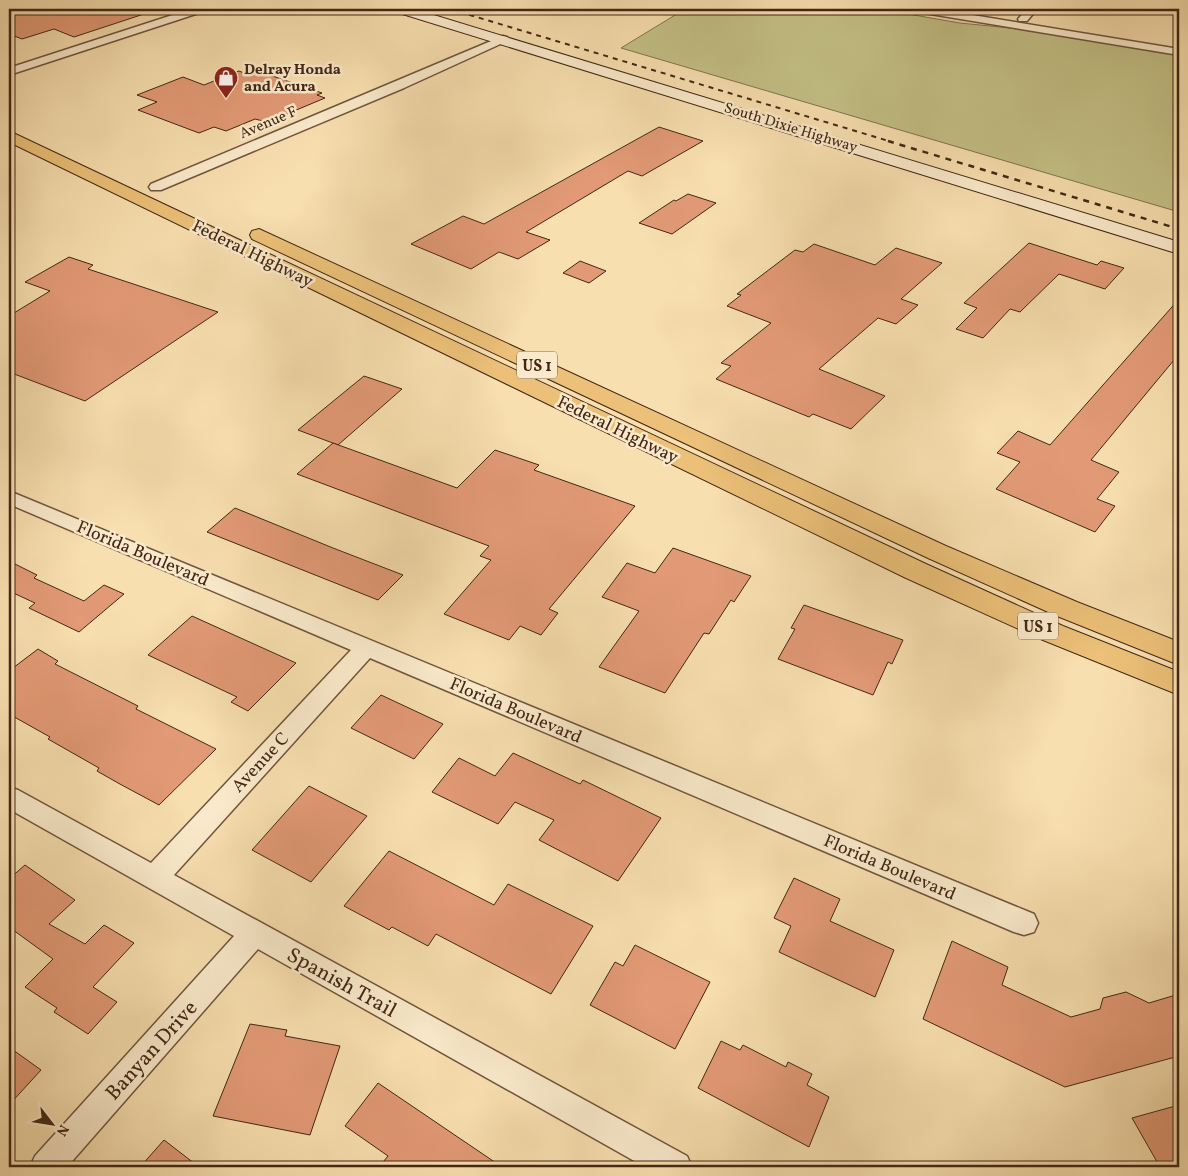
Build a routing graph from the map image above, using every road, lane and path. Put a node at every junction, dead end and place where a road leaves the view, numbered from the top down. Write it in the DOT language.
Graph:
graph roads {
  1 [pos="201,9"];
  2 [pos="401,9"];
  3 [pos="918,9"];
  4 [pos="1032,9"];
  5 [pos="1023,19"];
  6 [pos="503,39"];
  7 [pos="1136,44"];
  8 [pos="1179,48"];
  9 [pos="1179,52"];
  10 [pos="9,72"];
  11 [pos="9,118"];
  12 [pos="9,136"];
  13 [pos="156,187"];
  14 [pos="1179,248"];
  15 [pos="9,496"];
  16 [pos="366,648"];
  17 [pos="1179,655"];
  18 [pos="1128,663"];
  19 [pos="1179,684"];
  20 [pos="9,796"];
  21 [pos="154,877"];
  22 [pos="1024,924"];
  23 [pos="255,933"];
  24 [pos="663,1164"];
  25 [pos="46,1167"];
  1 -- 10 [label="street"];
  2 -- 6 [label="street, South Dixie Highway"];
  3 -- 7 [label="street"];
  4 -- 5 [label="street"];
  6 -- 13 [label="street, Avenue F"];
  6 -- 14 [label="street, South Dixie Highway"];
  7 -- 8 [label="street"];
  7 -- 9 [label="street"];
  11 -- 13 [label="main road, Federal Highway / US 1"];
  12 -- 18 [label="main road, Federal Highway / US 1"];
  13 -- 17 [label="main road, Federal Highway / US 1"];
  15 -- 16 [label="street, Florida Boulevard"];
  16 -- 21 [label="street, Avenue C"];
  16 -- 22 [label="street, Florida Boulevard"];
  17 -- 18 [label="main road"];
  18 -- 19 [label="main road, Federal Highway / US 1"];
  20 -- 21 [label="street, Spanish Trail"];
  21 -- 23 [label="street, Spanish Trail"];
  23 -- 24 [label="street, Spanish Trail"];
  23 -- 25 [label="street, Banyan Drive"];
}
